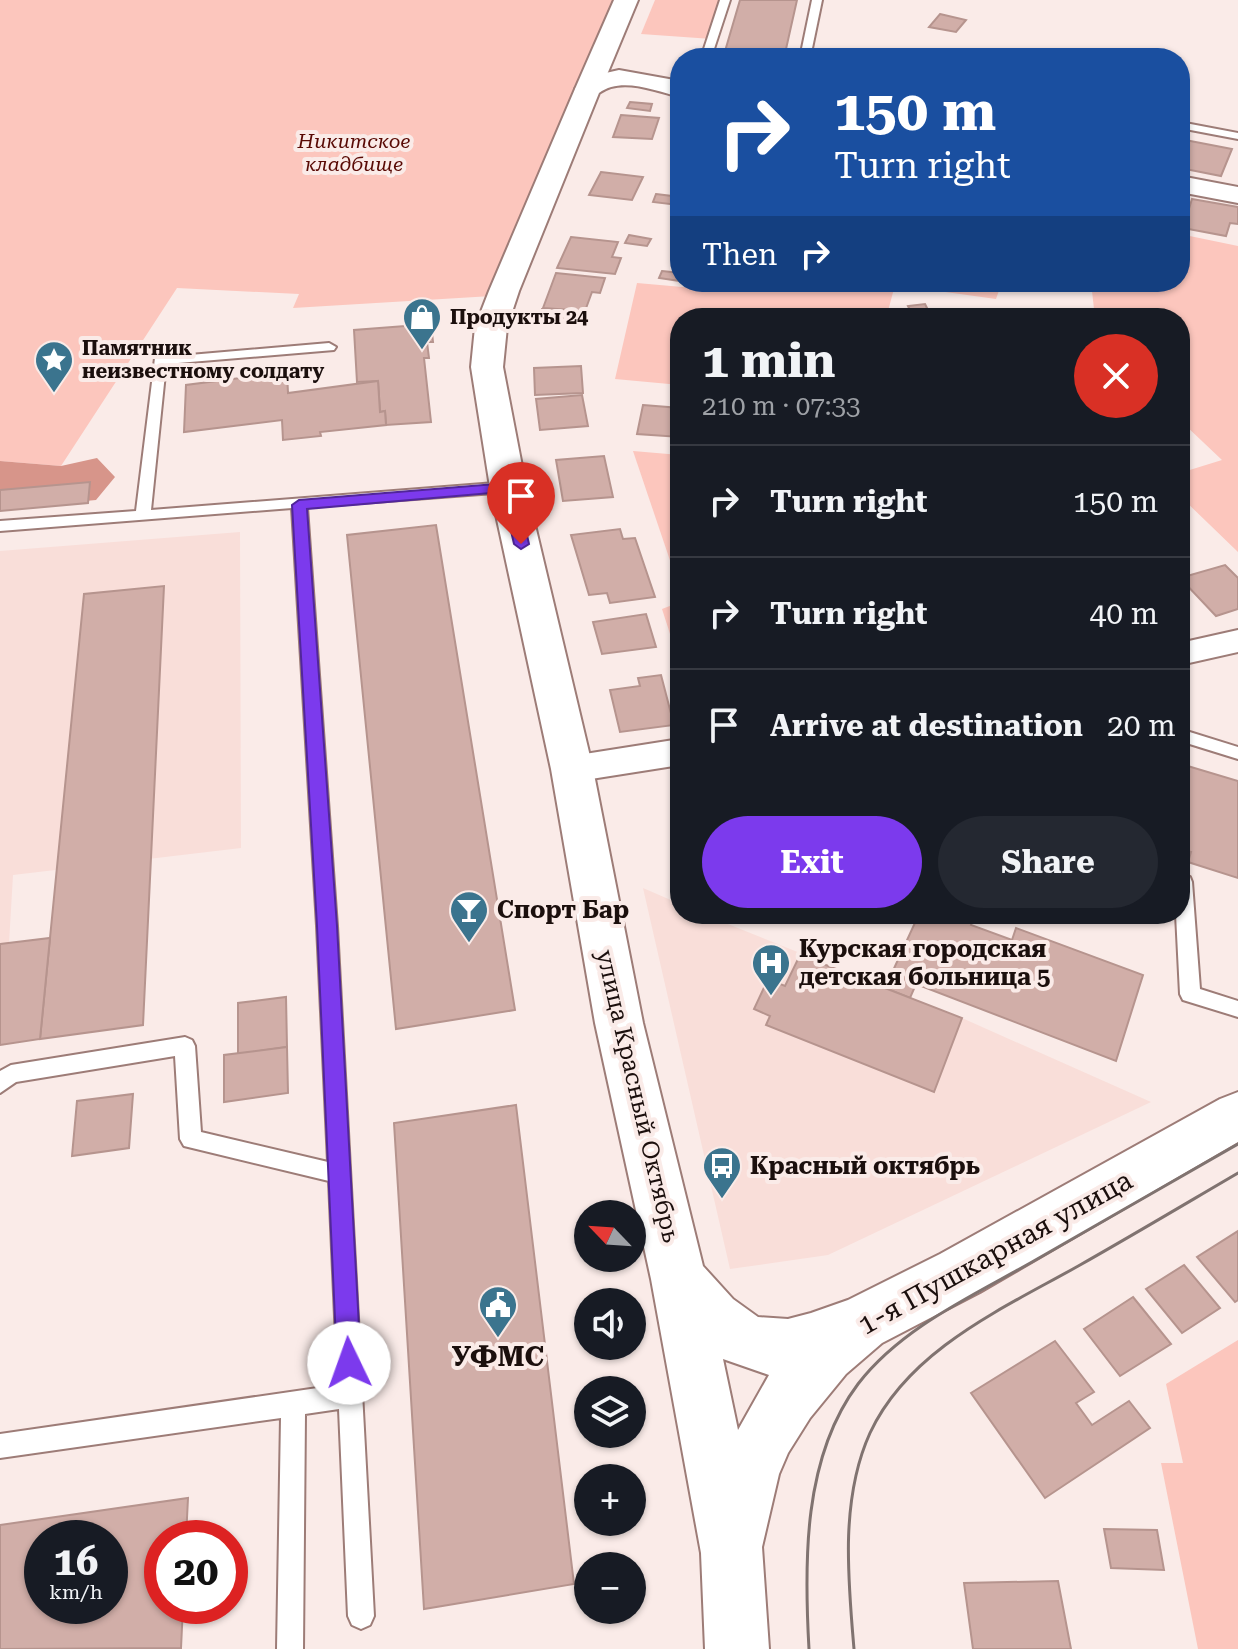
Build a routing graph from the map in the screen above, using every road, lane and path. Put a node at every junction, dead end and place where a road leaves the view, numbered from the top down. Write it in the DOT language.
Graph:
graph roads {
  1 [pos="626,0"];
  2 [pos="725,0"];
  3 [pos="817,0"];
  4 [pos="709,48"];
  5 [pos="810,48"];
  6 [pos="670,87"];
  7 [pos="588,89"];
  8 [pos="1190,127"];
  9 [pos="1238,136"];
  10 [pos="1190,186"];
  11 [pos="1238,195"];
  12 [pos="329,347"];
  13 [pos="508,487"];
  14 [pos="299,505"];
  15 [pos="143,516"];
  16 [pos="0,526"];
  17 [pos="1238,641"];
  18 [pos="1190,652"];
  19 [pos="1190,738"];
  20 [pos="1238,753"];
  21 [pos="670,754"];
  22 [pos="572,769"];
  23 [pos="1186,924"];
  24 [pos="1238,1009"];
  25 [pos="0,1084"];
  26 [pos="1238,1115"];
  27 [pos="339,1174"];
  28 [pos="679,1279"];
  29 [pos="862,1323"];
  30 [pos="351,1395"];
  31 [pos="293,1404"];
  32 [pos="0,1446"];
  33 [pos="732,1553"];
  34 [pos="361,1616"];
  35 [pos="290,1649"];
  36 [pos="737,1649"];
  1 -- 7 [label="main road, улица Красный Октябрь"];
  2 -- 4 [label="lane"];
  3 -- 5 [label="lane"];
  6 -- 7 [label="main road"];
  7 -- 13 [label="main road, улица Красный Октябрь"];
  8 -- 9 [label="lane"];
  10 -- 11 [label="main road"];
  12 -- 15 [label="lane"];
  13 -- 14 [label="lane"];
  13 -- 22 [label="main road, улица Красный Октябрь"];
  14 -- 15 [label="lane"];
  14 -- 27 [label="lane"];
  15 -- 16 [label="lane"];
  17 -- 18 [label="street"];
  19 -- 20 [label="lane"];
  21 -- 22 [label="street"];
  22 -- 28 [label="main road, улица Красный Октябрь"];
  23 -- 24 [label="lane"];
  25 -- 27 [label="lane"];
  26 -- 29 [label="main road, 1-я Пушкарная улица"];
  27 -- 30 [label="lane"];
  28 -- 29 [label="main road"];
  28 -- 33 [label="main road, улица Красный Октябрь"];
  29 -- 33 [label="main road, 1-я Пушкарная улица"];
  30 -- 31 [label="lane"];
  30 -- 34 [label="lane"];
  31 -- 32 [label="lane"];
  31 -- 35 [label="lane"];
  33 -- 36 [label="main road, улица Красный Октябрь"];
}
